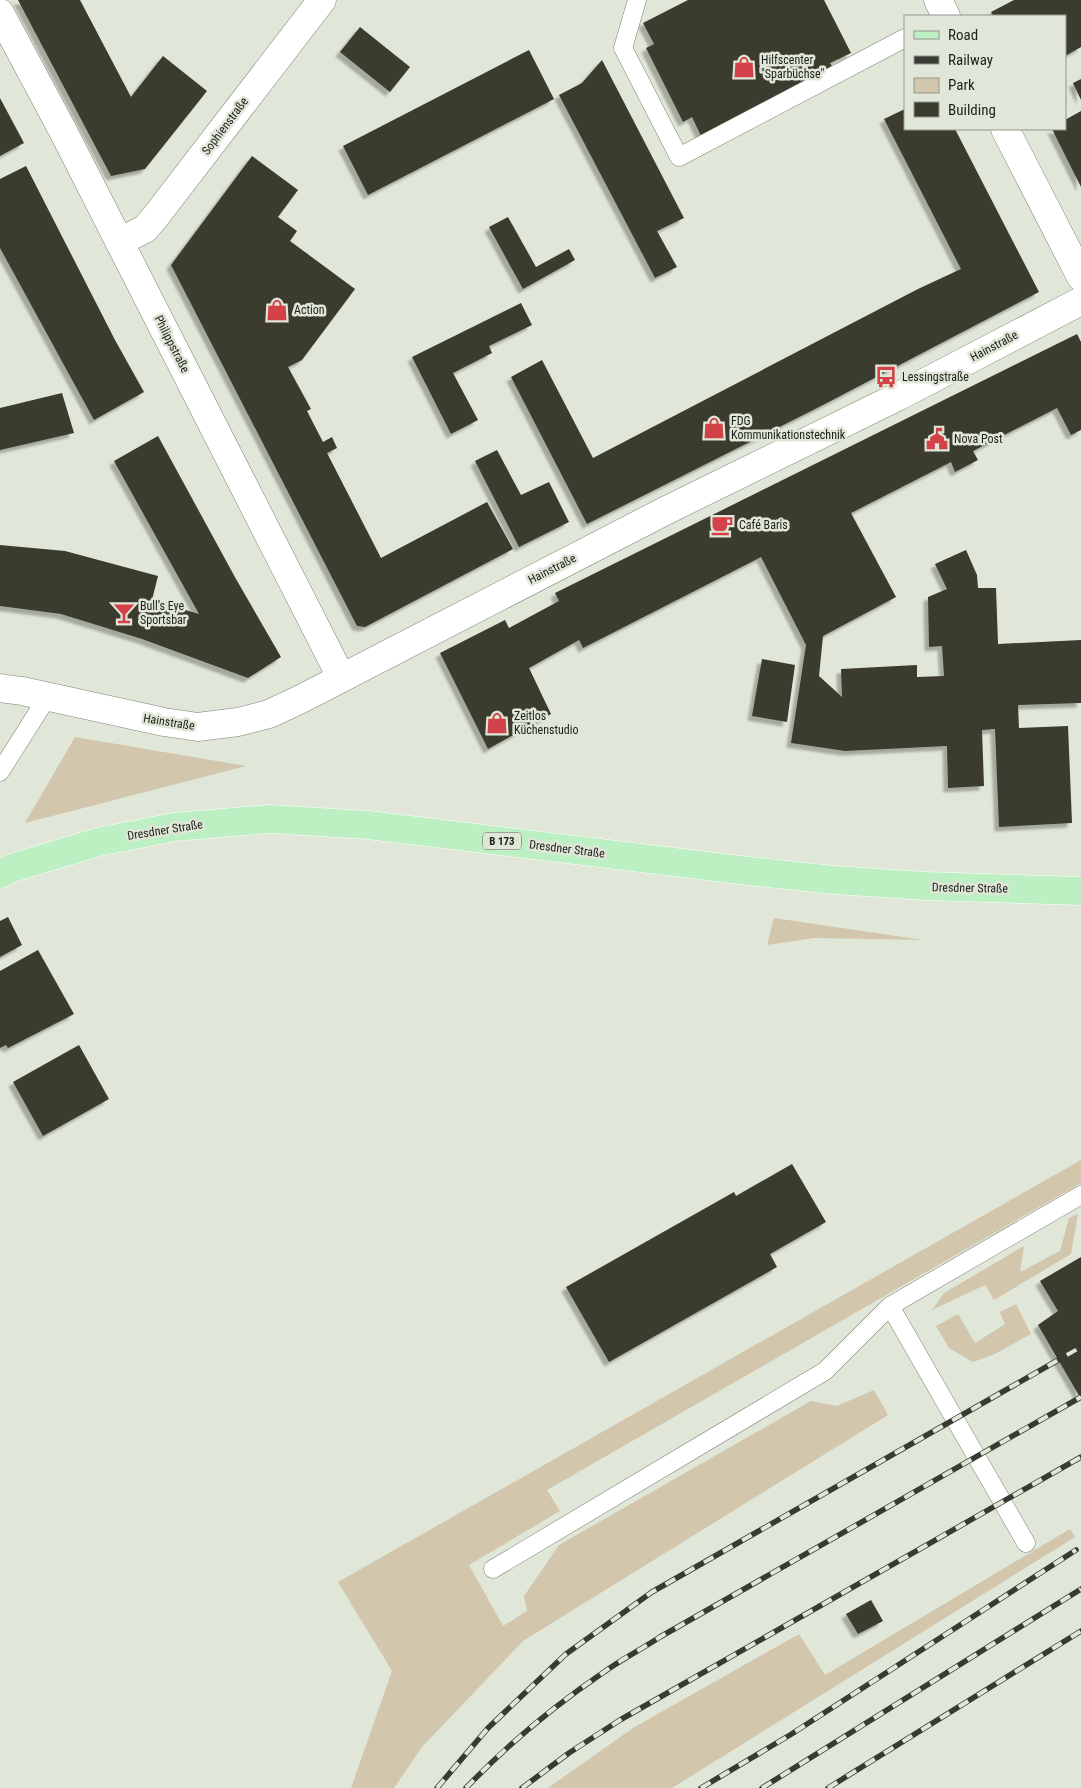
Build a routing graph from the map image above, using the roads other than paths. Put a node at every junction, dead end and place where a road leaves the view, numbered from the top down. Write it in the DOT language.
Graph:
graph roads {
  1 [pos="322,0"];
  2 [pos="637,0"];
  3 [pos="0,13"];
  4 [pos="904,39"];
  5 [pos="1005,130"];
  6 [pos="120,242"];
  7 [pos="1081,277"];
  8 [pos="1081,301"];
  9 [pos="341,677"];
  10 [pos="0,688"];
  11 [pos="48,696"];
  12 [pos="0,772"];
  13 [pos="0,874"];
  14 [pos="1081,890"];
  15 [pos="1081,1195"];
  16 [pos="890,1306"];
  17 [pos="1026,1543"];
  18 [pos="493,1569"];
  1 -- 6 [label="street, Sophienstraße"];
  2 -- 4 [label="lane"];
  3 -- 6 [label="street, Philippstraße"];
  5 -- 7 [label="street"];
  6 -- 9 [label="street, Philippstraße"];
  8 -- 9 [label="street, Hainstraße"];
  9 -- 11 [label="street, Hainstraße"];
  10 -- 11 [label="street, Hainstraße"];
  11 -- 12 [label="lane"];
  13 -- 14 [label="main road, Dresdner Straße / B 173"];
  15 -- 16 [label="lane"];
  16 -- 17 [label="lane"];
  16 -- 18 [label="lane"];
}
